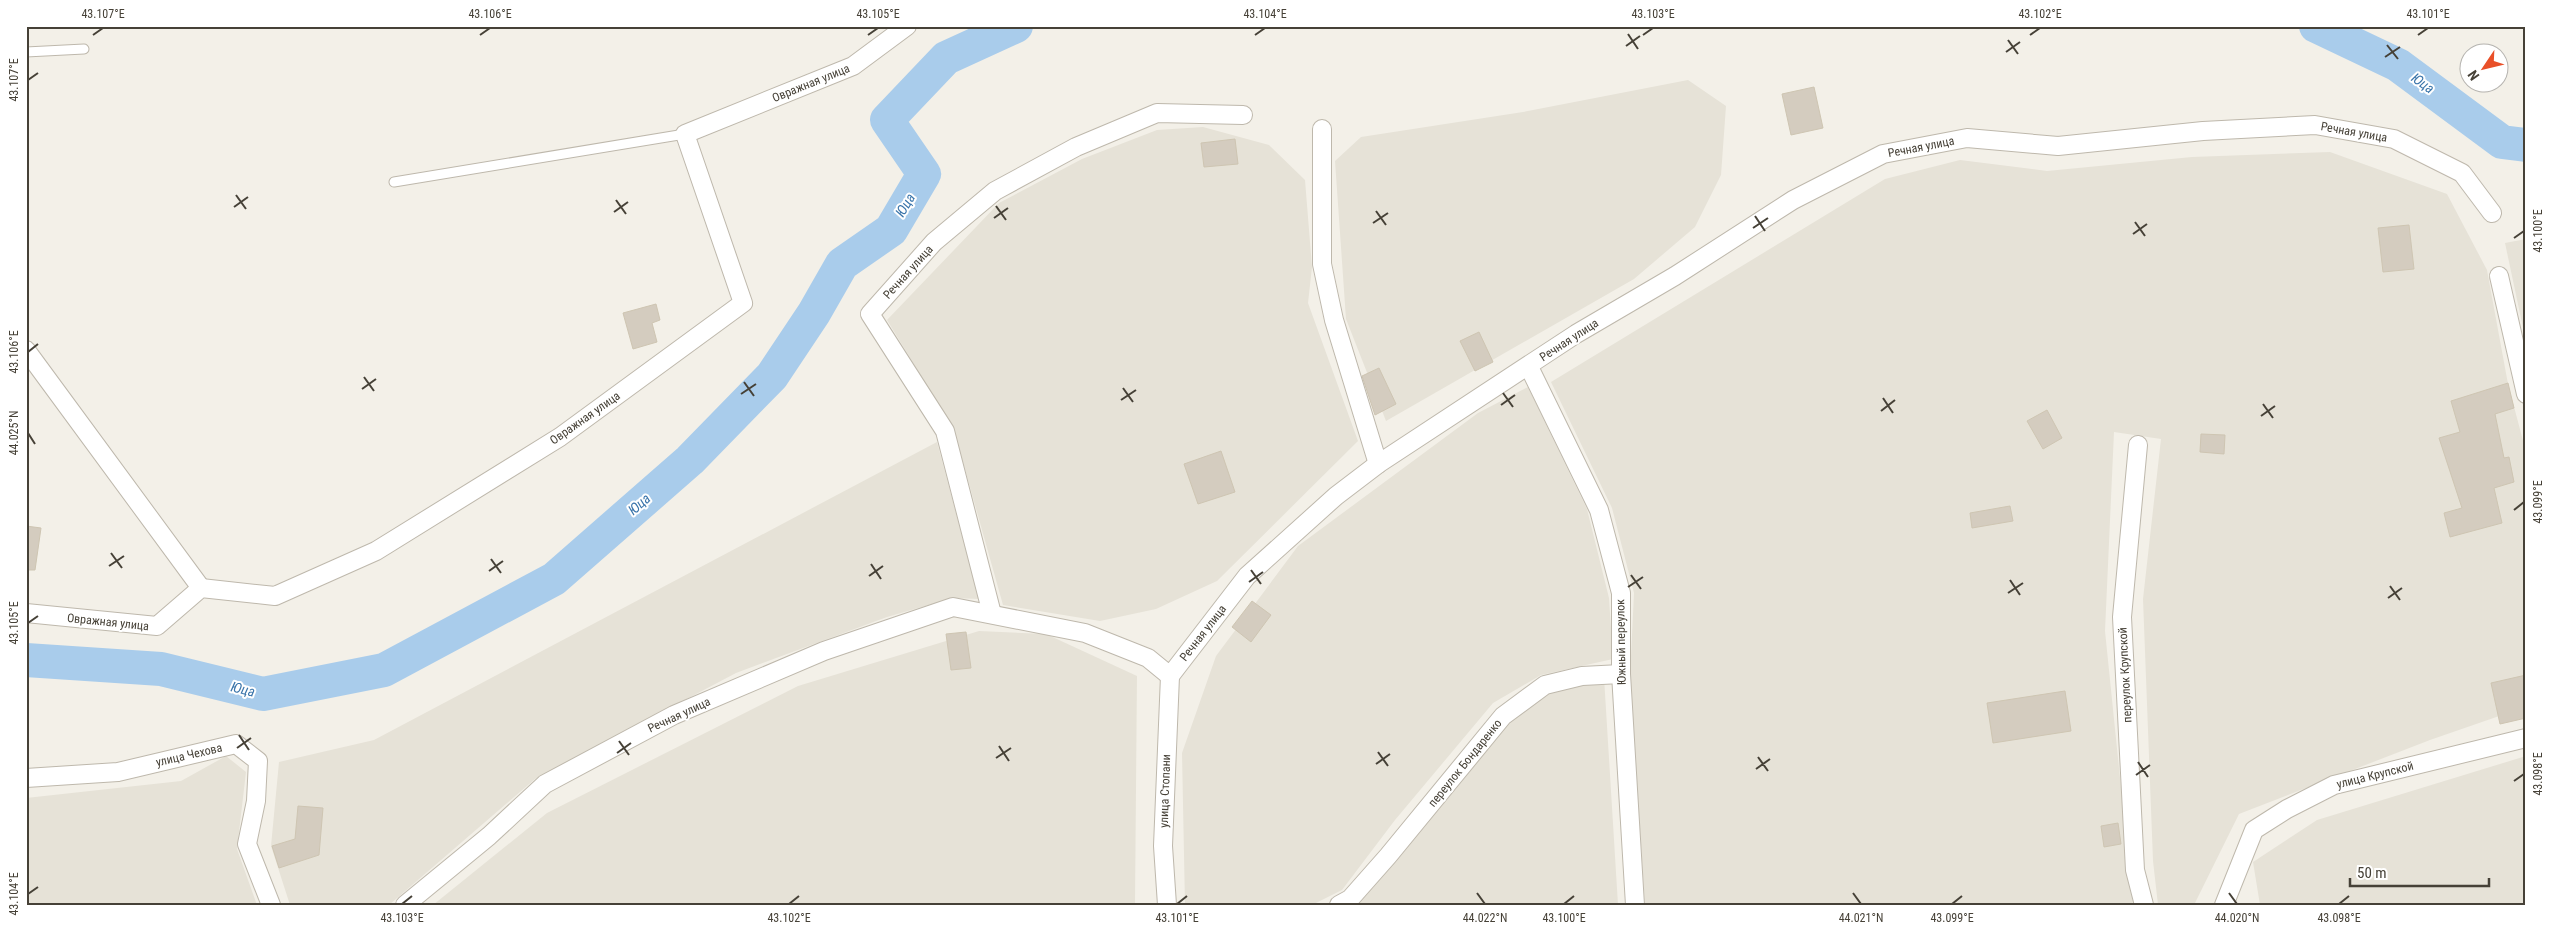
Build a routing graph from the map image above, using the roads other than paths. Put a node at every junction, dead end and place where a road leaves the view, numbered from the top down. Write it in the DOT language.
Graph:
graph roads {
  1 [pos="907,26"];
  2 [pos="84,49"];
  3 [pos="26,52"];
  4 [pos="1243,115"];
  5 [pos="1322,129"];
  6 [pos="685,134"];
  7 [pos="394,182"];
  8 [pos="2492,213"];
  9 [pos="2499,276"];
  10 [pos="26,350"];
  11 [pos="1529,367"];
  12 [pos="2526,394"];
  13 [pos="2138,446"];
  14 [pos="1378,464"];
  15 [pos="201,588"];
  16 [pos="26,613"];
  17 [pos="992,614"];
  18 [pos="1621,674"];
  19 [pos="1170,676"];
  20 [pos="2526,738"];
  21 [pos="26,778"];
  22 [pos="272,905"];
  23 [pos="405,905"];
  24 [pos="1167,905"];
  25 [pos="1339,905"];
  26 [pos="1635,905"];
  27 [pos="2144,905"];
  28 [pos="2224,905"];
  1 -- 6 [label="street, Овражная улица"];
  2 -- 3 [label="lane"];
  4 -- 17 [label="street, Речная улица"];
  5 -- 14 [label="street"];
  6 -- 7 [label="lane"];
  6 -- 15 [label="street, Овражная улица"];
  8 -- 11 [label="street, Речная улица"];
  9 -- 12 [label="street"];
  10 -- 15 [label="street"];
  11 -- 14 [label="street, Речная улица"];
  11 -- 18 [label="street, Южный переулок"];
  13 -- 27 [label="street, переулок Крупской"];
  14 -- 19 [label="street, Речная улица"];
  15 -- 16 [label="street, Овражная улица"];
  17 -- 19 [label="street, Речная улица"];
  17 -- 23 [label="street, Речная улица"];
  18 -- 25 [label="street, переулок Бондаренко"];
  18 -- 26 [label="street, Южный переулок"];
  19 -- 24 [label="street, улица Стопани"];
  20 -- 28 [label="street, улица Крупской"];
  21 -- 22 [label="street, улица Чехова"];
}
